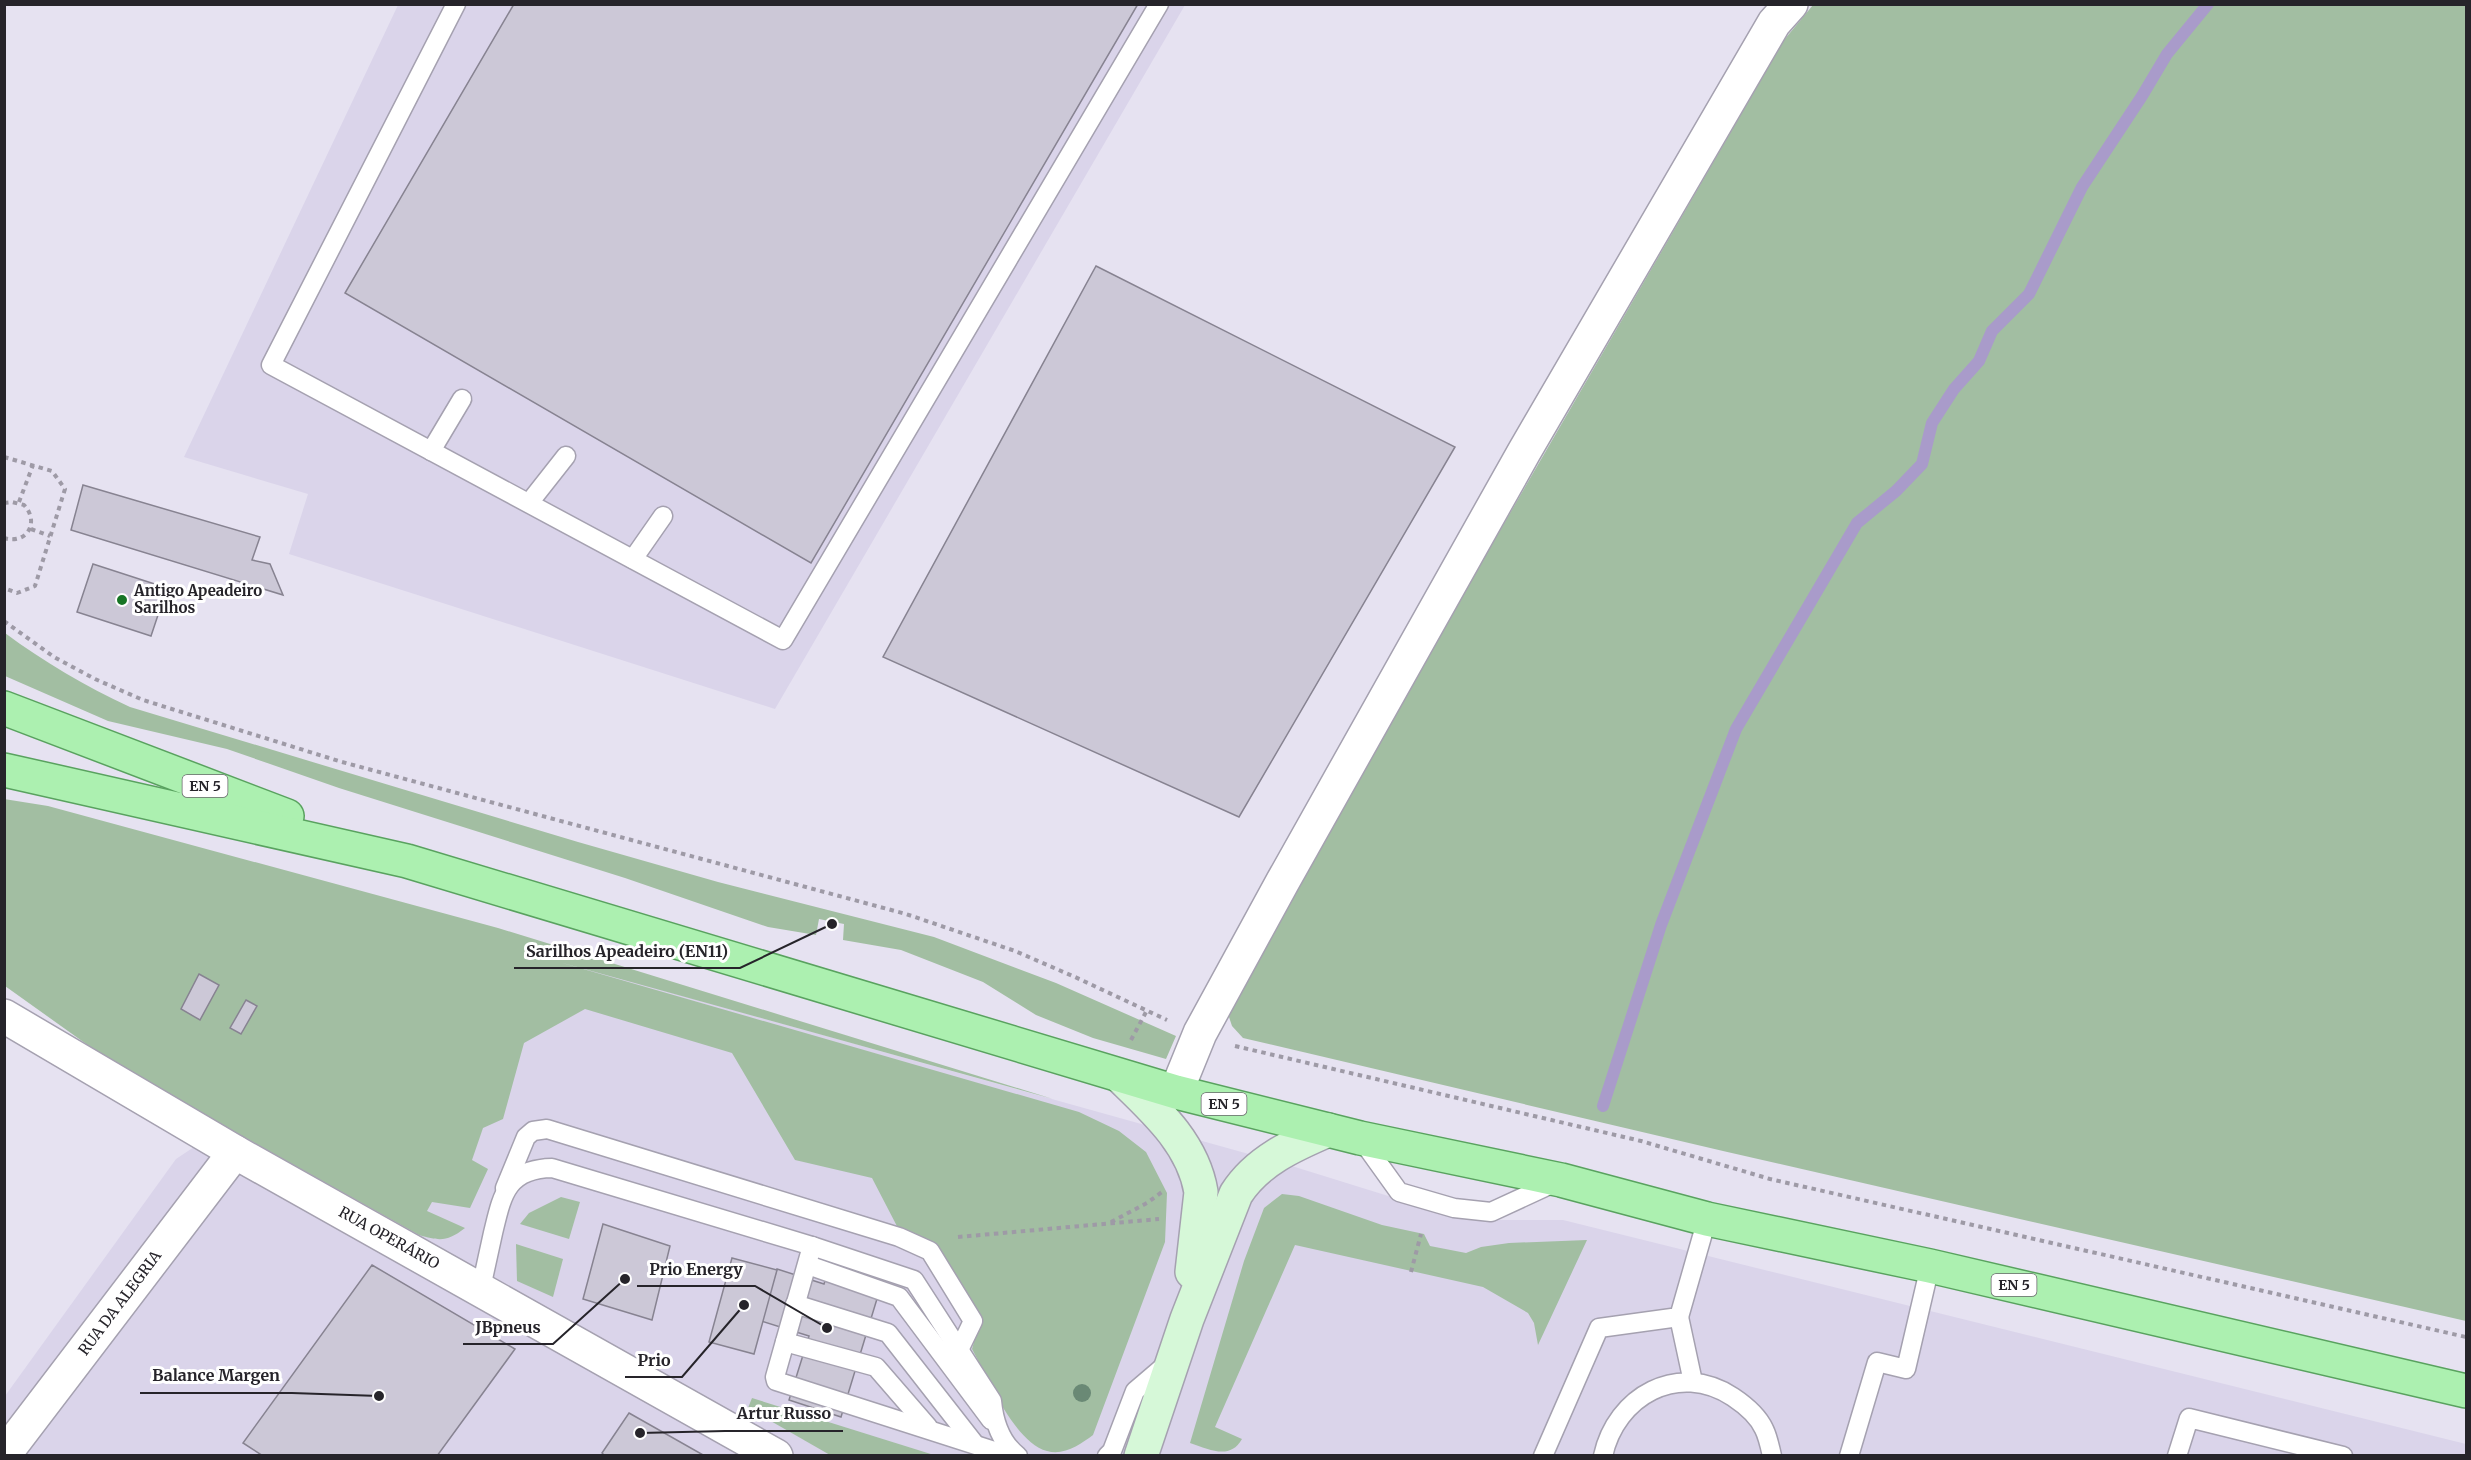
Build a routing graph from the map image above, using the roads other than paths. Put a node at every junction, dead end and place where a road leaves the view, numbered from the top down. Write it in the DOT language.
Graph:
graph roads {
  1 [pos="456,4"];
  2 [pos="1159,4"];
  3 [pos="1791,4"];
  4 [pos="462,399"];
  5 [pos="431,451"];
  6 [pos="566,456"];
  7 [pos="529,503"];
  8 [pos="663,516"];
  9 [pos="633,559"];
  10 [pos="4,708"];
  11 [pos="4,770"];
  12 [pos="407,861"];
  13 [pos="4,1016"];
  14 [pos="1123,1062"];
  15 [pos="1176,1092"];
  16 [pos="1328,1130"];
  17 [pos="1360,1138"];
  18 [pos="235,1152"];
  19 [pos="1561,1180"];
  20 [pos="501,1200"];
  21 [pos="1707,1219"];
  22 [pos="812,1246"];
  23 [pos="808,1265"];
  24 [pos="1930,1266"];
  25 [pos="481,1288"];
  26 [pos="795,1304"];
  27 [pos="1679,1317"];
  28 [pos="1187,1319"];
  29 [pos="785,1342"];
  30 [pos="959,1350"];
  31 [pos="1175,1356"];
  32 [pos="1692,1382"];
  33 [pos="2466,1391"];
  34 [pos="995,1424"];
  35 [pos="930,1429"];
  36 [pos="974,1443"];
  37 [pos="7,1446"];
  38 [pos="776,1455"];
  39 [pos="1010,1455"];
  40 [pos="1018,1455"];
  41 [pos="1107,1455"];
  42 [pos="1141,1455"];
  43 [pos="1543,1455"];
  44 [pos="1603,1455"];
  45 [pos="1772,1455"];
  46 [pos="1849,1455"];
  47 [pos="2178,1455"];
  48 [pos="2343,1455"];
  1 -- 5 [label="lane"];
  2 -- 9 [label="lane"];
  3 -- 15 [label="street"];
  4 -- 5 [label="lane"];
  5 -- 7 [label="lane"];
  6 -- 7 [label="lane"];
  7 -- 9 [label="lane"];
  8 -- 9 [label="lane"];
  10 -- 12 [label="main road, EN 5"];
  11 -- 12 [label="main road, EN 5"];
  12 -- 14 [label="main road, EN 5"];
  13 -- 18 [label="street, RUA OPERÁRIO"];
  14 -- 15 [label="main road, EN 5"];
  14 -- 28 [label="street"];
  15 -- 16 [label="main road, EN 5"];
  16 -- 17 [label="main road, EN 5"];
  16 -- 28 [label="street"];
  17 -- 19 [label="main road, EN 5"];
  17 -- 19 [label="lane"];
  18 -- 25 [label="street, RUA OPERÁRIO"];
  18 -- 37 [label="street, RUA DA ALEGRIA"];
  19 -- 21 [label="main road, EN 5"];
  20 -- 22 [label="lane"];
  20 -- 25 [label="lane"];
  20 -- 30 [label="lane"];
  21 -- 24 [label="main road, EN 5"];
  21 -- 27 [label="lane"];
  22 -- 23 [label="lane"];
  22 -- 30 [label="lane"];
  23 -- 26 [label="lane"];
  23 -- 34 [label="lane"];
  24 -- 33 [label="main road, EN 5"];
  24 -- 46 [label="lane"];
  25 -- 38 [label="street, RUA OPERÁRIO"];
  26 -- 29 [label="lane"];
  26 -- 36 [label="lane"];
  27 -- 32 [label="lane"];
  27 -- 43 [label="lane"];
  28 -- 31 [label="street"];
  29 -- 35 [label="lane"];
  29 -- 35 [label="lane"];
  30 -- 34 [label="lane"];
  31 -- 41 [label="lane"];
  31 -- 42 [label="street"];
  32 -- 44 [label="lane"];
  32 -- 45 [label="lane"];
  34 -- 40 [label="lane"];
  35 -- 36 [label="lane"];
  36 -- 39 [label="lane"];
  47 -- 48 [label="lane"];
}
